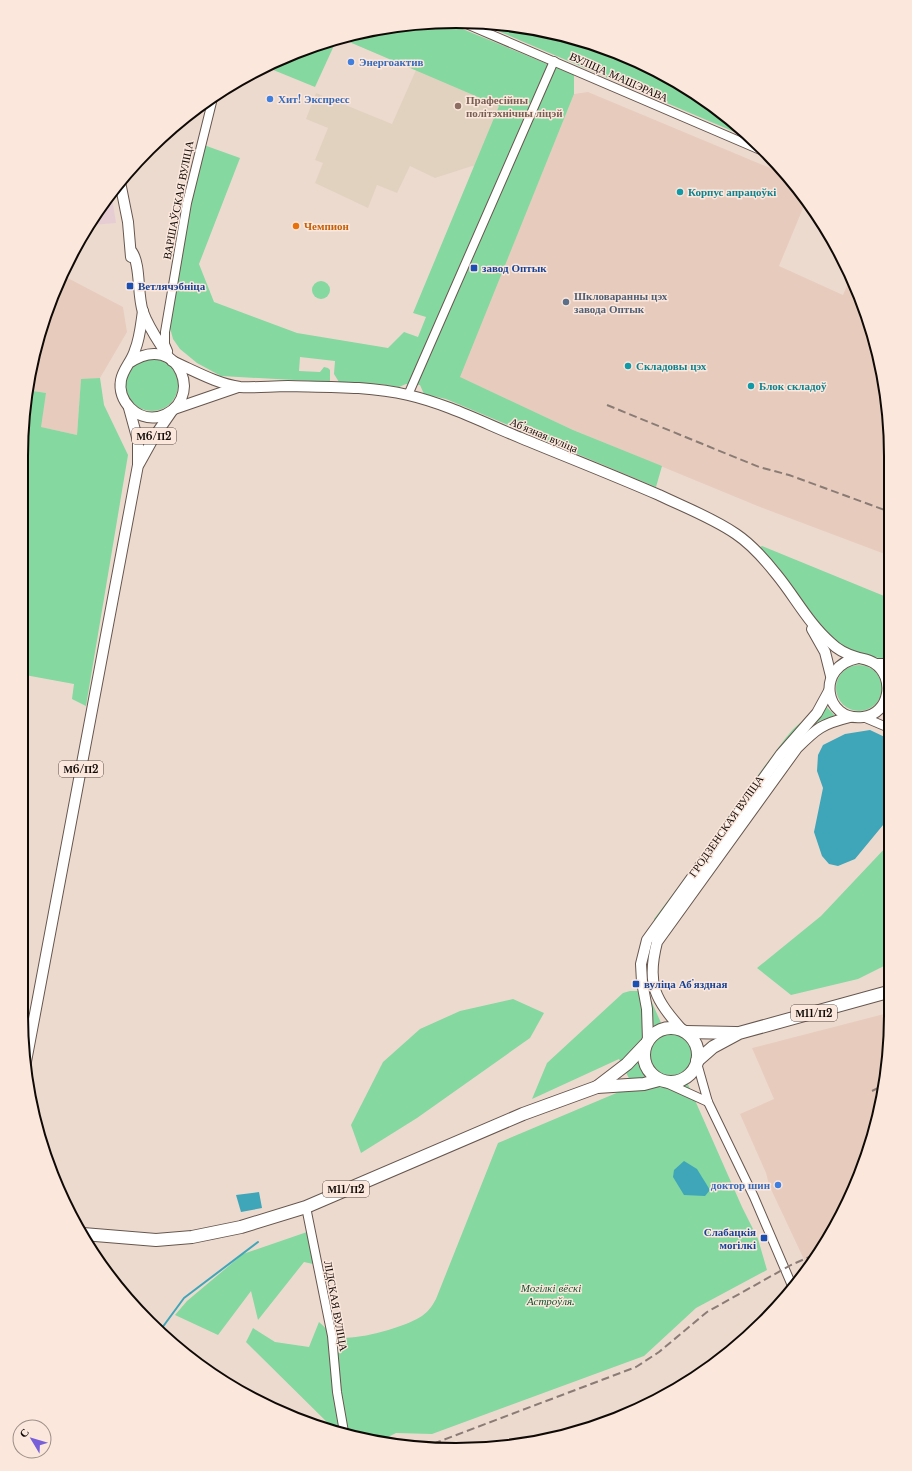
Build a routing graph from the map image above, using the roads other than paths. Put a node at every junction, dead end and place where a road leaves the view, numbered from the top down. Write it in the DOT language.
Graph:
graph roads {
  1 [pos="478,29"];
  2 [pos="554,61"];
  3 [pos="211,105"];
  4 [pos="751,146"];
  5 [pos="121,189"];
  6 [pos="169,307"];
  7 [pos="143,311"];
  8 [pos="151,329"];
  9 [pos="171,359"];
  10 [pos="129,364"];
  11 [pos="238,387"];
  12 [pos="408,395"];
  13 [pos="130,408"];
  14 [pos="174,409"];
  15 [pos="138,465"];
  16 [pos="799,606"];
  17 [pos="858,658"];
  18 [pos="875,663"];
  19 [pos="884,663"];
  20 [pos="884,673"];
  21 [pos="831,676"];
  22 [pos="829,691"];
  23 [pos="884,703"];
  24 [pos="850,717"];
  25 [pos="863,717"];
  26 [pos="884,726"];
  27 [pos="884,993"];
  28 [pos="684,1031"];
  29 [pos="740,1033"];
  30 [pos="646,1043"];
  31 [pos="29,1045"];
  32 [pos="697,1062"];
  33 [pos="662,1081"];
  34 [pos="597,1087"];
  35 [pos="708,1102"];
  36 [pos="306,1207"];
  37 [pos="88,1234"];
  38 [pos="791,1282"];
  39 [pos="343,1427"];
  1 -- 2 [label="street, ВУЛІЦА МАШЭРАВА"];
  2 -- 4 [label="street, ВУЛІЦА МАШЭРАВА"];
  2 -- 12 [label="street"];
  3 -- 6 [label="street, ВАРШАЎСКАЯ ВУЛІЦА"];
  5 -- 7 [label="main road, М6/П2"];
  6 -- 8 [label="street, ВАРШАЎСКАЯ ВУЛІЦА"];
  6 -- 9 [label="street, ВАРШАЎСКАЯ ВУЛІЦА"];
  7 -- 8 [label="main road, М6/П2"];
  7 -- 10 [label="main road, М6/П2"];
  8 -- 9 [label="main road, М6/П2"];
  9 -- 10 [label="main road"];
  9 -- 11 [label="main road, Абʼязная вуліца"];
  9 -- 14 [label="main road, М6/П2"];
  10 -- 13 [label="main road, М6/П2"];
  11 -- 12 [label="main road, Абʼязная вуліца"];
  11 -- 14 [label="main road, Абʼязная вуліца"];
  12 -- 16 [label="main road, Абʼязная вуліца"];
  13 -- 14 [label="main road, М6/П2"];
  13 -- 15 [label="main road, М6/П2"];
  14 -- 15 [label="main road, М6/П2"];
  15 -- 31 [label="main road, М6/П2"];
  16 -- 17 [label="main road, Абʼязная вуліца"];
  16 -- 21 [label="main road, Абʼязная вуліца"];
  17 -- 18 [label="main road, Абʼязная вуліца"];
  17 -- 21 [label="main road"];
  18 -- 19 [label="street, Абʼязная вуліца"];
  18 -- 20 [label="main road"];
  21 -- 22 [label="main road, Абʼязная вуліца"];
  22 -- 24 [label="main road"];
  22 -- 30 [label="main road, ГРОДЗЕНСКАЯ ВУЛІЦА"];
  23 -- 25 [label="main road"];
  24 -- 25 [label="main road"];
  24 -- 28 [label="main road, ГРОДЗЕНСКАЯ ВУЛІЦА"];
  25 -- 26 [label="street"];
  27 -- 29 [label="highway, М11/П2"];
  28 -- 29 [label="highway, М11/П2"];
  28 -- 30 [label="highway, М11/П2"];
  28 -- 32 [label="highway"];
  29 -- 32 [label="highway, М11/П2"];
  30 -- 33 [label="highway"];
  30 -- 34 [label="highway, М11/П2"];
  32 -- 33 [label="highway, М11/П2"];
  32 -- 35 [label="street"];
  33 -- 34 [label="highway, М11/П2"];
  33 -- 35 [label="street"];
  34 -- 36 [label="highway, М11/П2"];
  35 -- 38 [label="street"];
  36 -- 37 [label="highway, М11/П2"];
  36 -- 39 [label="street, ЛІДСКАЯ ВУЛІЦА"];
}
